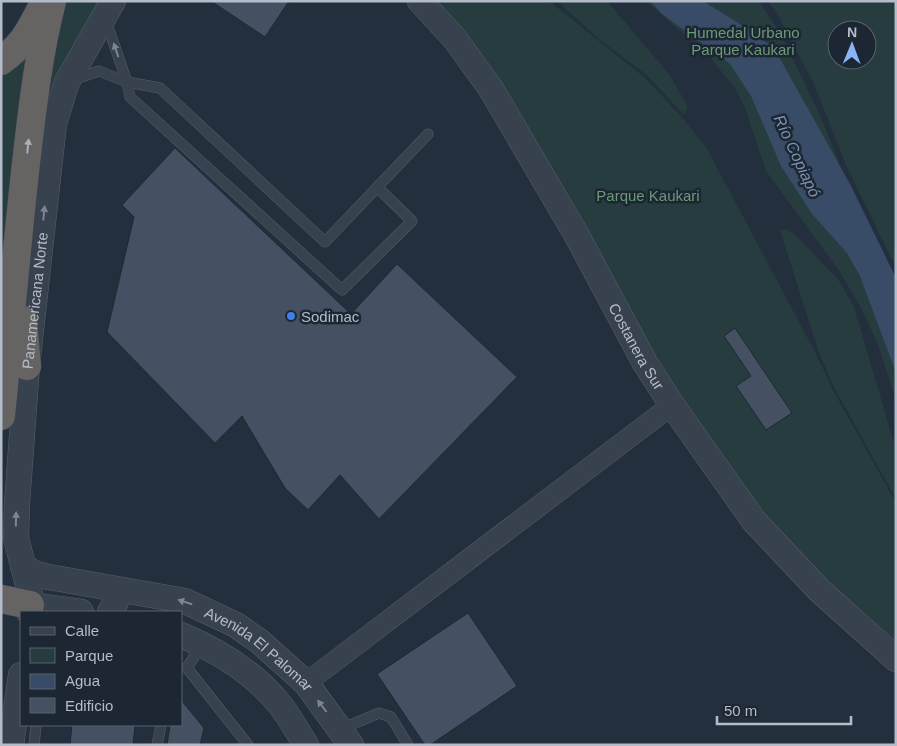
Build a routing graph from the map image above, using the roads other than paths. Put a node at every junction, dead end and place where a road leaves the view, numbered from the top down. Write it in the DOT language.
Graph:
graph roads {
  1 [pos="45,1"];
  2 [pos="52,1"];
  3 [pos="420,1"];
  4 [pos="109,9"];
  5 [pos="1,60"];
  6 [pos="67,82"];
  7 [pos="127,82"];
  8 [pos="428,134"];
  9 [pos="377,187"];
  10 [pos="17,246"];
  11 [pos="28,366"];
  12 [pos="672,406"];
  13 [pos="1,416"];
  14 [pos="23,567"];
  15 [pos="1,598"];
  16 [pos="112,600"];
  17 [pos="30,609"];
  18 [pos="65,611"];
  19 [pos="192,639"];
  20 [pos="896,659"];
  21 [pos="184,671"];
  22 [pos="20,682"];
  23 [pos="306,683"];
  24 [pos="36,726"];
  25 [pos="161,726"];
  26 [pos="346,737"];
  27 [pos="11,745"];
  28 [pos="34,745"];
  29 [pos="157,745"];
  30 [pos="248,745"];
  31 [pos="306,745"];
  32 [pos="408,745"];
  1 -- 5 [label="highway"];
  10 -- 2 [label="highway, Panamericana Norte, one-way"];
  3 -- 12 [label="street, Costanera Sur"];
  4 -- 6 [label="street, Panamericana Norte"];
  7 -- 4 [label="lane, one-way"];
  6 -- 7 [label="lane"];
  11 -- 6 [label="street, Panamericana Norte, one-way"];
  7 -- 9 [label="lane"];
  7 -- 9 [label="lane"];
  8 -- 9 [label="lane"];
  10 -- 11 [label="highway"];
  10 -- 13 [label="highway, Panamericana Norte"];
  14 -- 11 [label="street, Panamericana Norte, one-way"];
  12 -- 20 [label="street, Costanera Sur"];
  12 -- 23 [label="street"];
  14 -- 16 [label="street, Avenida El Palomar"];
  14 -- 17 [label="street, Panamericana Norte"];
  15 -- 17 [label="highway"];
  23 -- 16 [label="street, Avenida El Palomar, one-way"];
  17 -- 18 [label="street"];
  19 -- 21 [label="lane"];
  19 -- 31 [label="street, Avenida El Palomar"];
  21 -- 30 [label="lane"];
  22 -- 27 [label="street"];
  26 -- 23 [label="street, Avenida El Palomar, one-way"];
  24 -- 28 [label="lane"];
  25 -- 29 [label="lane"];
  26 -- 32 [label="lane"];
}
